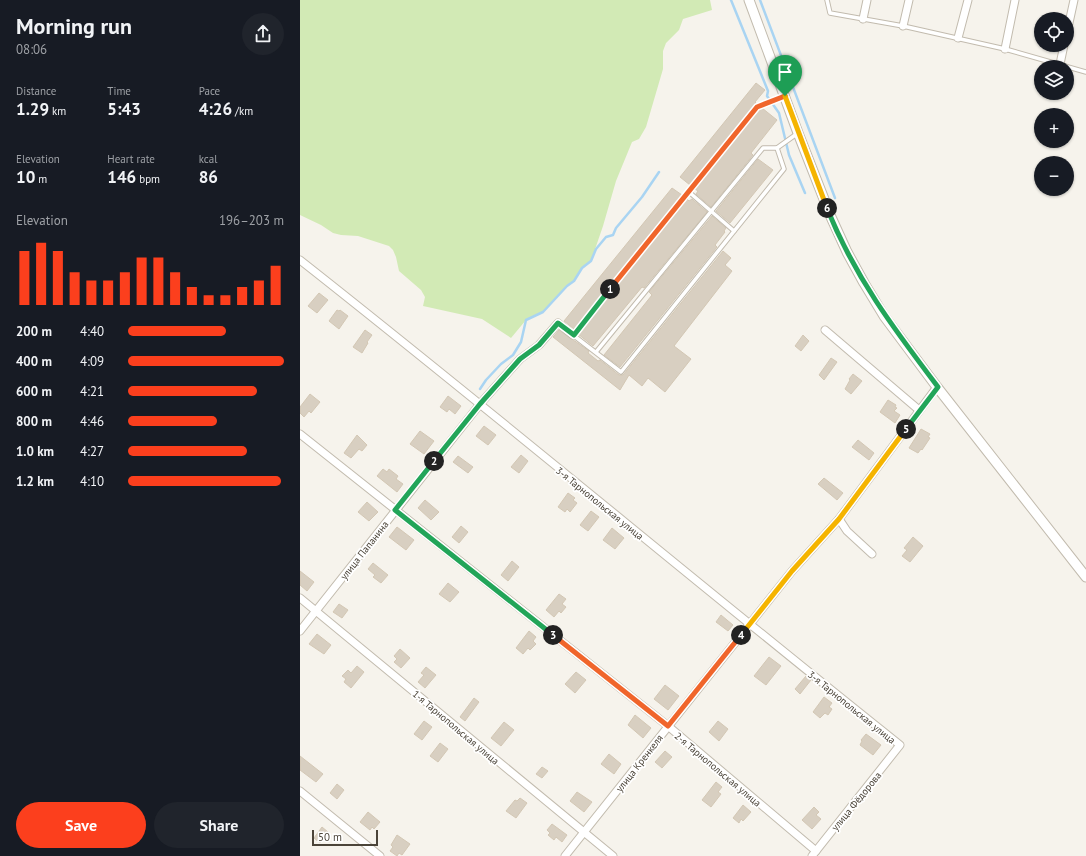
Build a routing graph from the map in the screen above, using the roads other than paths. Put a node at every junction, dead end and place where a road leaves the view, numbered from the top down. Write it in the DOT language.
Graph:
graph roads {
  1 [pos="749,0"];
  2 [pos="827,0"];
  3 [pos="867,0"];
  4 [pos="909,0"];
  5 [pos="968,0"];
  6 [pos="1015,0"];
  7 [pos="1074,0"];
  8 [pos="1071,12"];
  9 [pos="863,19"];
  10 [pos="903,26"];
  11 [pos="958,38"];
  12 [pos="1005,49"];
  13 [pos="1045,60"];
  14 [pos="1074,68"];
  15 [pos="1086,72"];
  16 [pos="785,96"];
  17 [pos="798,134"];
  18 [pos="777,148"];
  19 [pos="689,192"];
  20 [pos="712,210"];
  21 [pos="734,231"];
  22 [pos="300,260"];
  23 [pos="825,330"];
  24 [pos="574,335"];
  25 [pos="596,352"];
  26 [pos="938,387"];
  27 [pos="480,404"];
  28 [pos="919,410"];
  29 [pos="300,434"];
  30 [pos="395,510"];
  31 [pos="839,519"];
  32 [pos="872,554"];
  33 [pos="1086,577"];
  34 [pos="300,598"];
  35 [pos="316,611"];
  36 [pos="749,625"];
  37 [pos="300,631"];
  38 [pos="668,726"];
  39 [pos="900,745"];
  40 [pos="300,791"];
  41 [pos="584,833"];
  42 [pos="814,853"];
  43 [pos="380,856"];
  44 [pos="565,856"];
  45 [pos="613,856"];
  1 -- 16 [label="street"];
  2 -- 9 [label="lane"];
  3 -- 9 [label="street"];
  4 -- 10 [label="street"];
  5 -- 11 [label="street"];
  6 -- 12 [label="street"];
  7 -- 8 [label="street"];
  9 -- 10 [label="lane"];
  10 -- 11 [label="lane"];
  11 -- 12 [label="lane"];
  12 -- 13 [label="lane"];
  14 -- 15 [label="lane"];
  16 -- 17 [label="street"];
  16 -- 19 [label="lane"];
  17 -- 18 [label="lane"];
  17 -- 26 [label="street"];
  18 -- 20 [label="lane"];
  18 -- 21 [label="lane"];
  19 -- 20 [label="lane"];
  19 -- 24 [label="lane"];
  20 -- 21 [label="lane"];
  20 -- 25 [label="lane"];
  21 -- 25 [label="lane"];
  22 -- 27 [label="street, 3-я Тарнопольская улица"];
  23 -- 28 [label="street"];
  24 -- 25 [label="lane"];
  24 -- 27 [label="street, улица Папанина"];
  26 -- 28 [label="street, улица Кренкеля"];
  26 -- 33 [label="street"];
  27 -- 30 [label="street, улица Папанина"];
  27 -- 36 [label="street, 3-я Тарнопольская улица"];
  28 -- 31 [label="street, улица Кренкеля"];
  29 -- 30 [label="street, 2-я Тарнопольская улица"];
  30 -- 35 [label="street, улица Папанина"];
  30 -- 38 [label="street, 2-я Тарнопольская улица"];
  31 -- 32 [label="street"];
  31 -- 36 [label="street, улица Кренкеля"];
  34 -- 35 [label="street, 1-я Тарнопольская улица"];
  35 -- 37 [label="street, улица Папанина"];
  35 -- 41 [label="street, 1-я Тарнопольская улица"];
  36 -- 38 [label="street, улица Кренкеля"];
  36 -- 39 [label="street, 3-я Тарнопольская улица"];
  38 -- 41 [label="street, улица Кренкеля"];
  38 -- 42 [label="street, 2-я Тарнопольская улица"];
  39 -- 42 [label="street, улица Фёдорова"];
  40 -- 43 [label="street"];
  41 -- 44 [label="street, улица Кренкеля"];
  41 -- 45 [label="street, 1-я Тарнопольская улица"];
}
